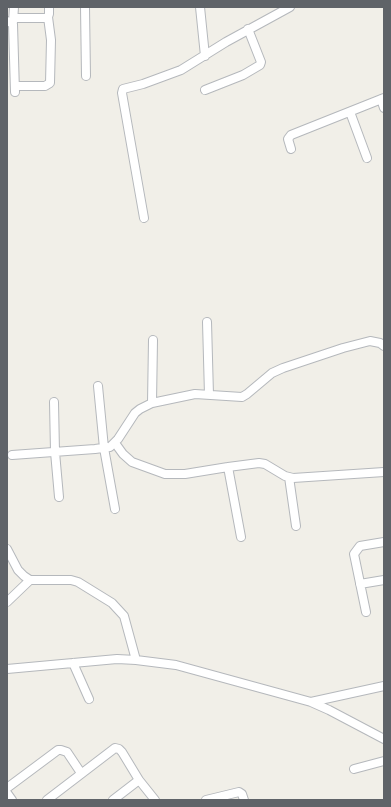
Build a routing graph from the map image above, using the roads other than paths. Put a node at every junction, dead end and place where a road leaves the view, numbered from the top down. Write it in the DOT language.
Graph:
graph roads {
  1 [pos="14,7"];
  2 [pos="49,7"];
  3 [pos="85,7"];
  4 [pos="200,7"];
  5 [pos="290,7"];
  6 [pos="48,17"];
  7 [pos="11,21"];
  8 [pos="248,29"];
  9 [pos="205,56"];
  10 [pos="86,76"];
  11 [pos="205,90"];
  12 [pos="383,99"];
  13 [pos="384,108"];
  14 [pos="350,112"];
  15 [pos="291,149"];
  16 [pos="367,158"];
  17 [pos="144,218"];
  18 [pos="207,322"];
  19 [pos="153,340"];
  20 [pos="384,346"];
  21 [pos="98,386"];
  22 [pos="209,395"];
  23 [pos="54,402"];
  24 [pos="152,403"];
  25 [pos="115,443"];
  26 [pos="104,448"];
  27 [pos="55,452"];
  28 [pos="12,455"];
  29 [pos="228,467"];
  30 [pos="384,472"];
  31 [pos="289,477"];
  32 [pos="59,497"];
  33 [pos="115,509"];
  34 [pos="296,526"];
  35 [pos="241,537"];
  36 [pos="384,542"];
  37 [pos="7,549"];
  38 [pos="10,564"];
  39 [pos="30,580"];
  40 [pos="384,580"];
  41 [pos="360,584"];
  42 [pos="7,602"];
  43 [pos="366,612"];
  44 [pos="136,660"];
  45 [pos="73,663"];
  46 [pos="7,669"];
  47 [pos="384,686"];
  48 [pos="89,699"];
  49 [pos="311,702"];
  50 [pos="384,739"];
  51 [pos="384,761"];
  52 [pos="354,769"];
  53 [pos="81,773"];
  54 [pos="139,780"];
  55 [pos="7,788"];
  56 [pos="7,793"];
  57 [pos="12,800"];
  58 [pos="47,800"];
  59 [pos="113,800"];
  60 [pos="155,800"];
  61 [pos="209,800"];
  62 [pos="244,800"];
  1 -- 7 [label="street"];
  2 -- 6 [label="street"];
  3 -- 10 [label="street"];
  4 -- 9 [label="street"];
  5 -- 8 [label="street"];
  6 -- 7 [label="street"];
  6 -- 7 [label="street"];
  8 -- 9 [label="street"];
  8 -- 11 [label="street"];
  9 -- 17 [label="street"];
  12 -- 13 [label="street"];
  12 -- 14 [label="street"];
  14 -- 15 [label="street"];
  14 -- 16 [label="street"];
  18 -- 22 [label="street"];
  19 -- 24 [label="street"];
  20 -- 22 [label="street"];
  21 -- 26 [label="street"];
  22 -- 24 [label="street"];
  23 -- 27 [label="street"];
  24 -- 25 [label="street"];
  25 -- 26 [label="street"];
  25 -- 29 [label="street"];
  26 -- 27 [label="street"];
  26 -- 33 [label="street"];
  27 -- 28 [label="street"];
  27 -- 32 [label="street"];
  29 -- 31 [label="street"];
  29 -- 35 [label="street"];
  30 -- 31 [label="street"];
  31 -- 34 [label="street"];
  36 -- 41 [label="street"];
  37 -- 38 [label="street"];
  38 -- 39 [label="street"];
  39 -- 42 [label="street"];
  39 -- 44 [label="street"];
  40 -- 41 [label="street"];
  41 -- 43 [label="street"];
  44 -- 45 [label="street"];
  44 -- 49 [label="street"];
  45 -- 46 [label="street"];
  45 -- 48 [label="street"];
  47 -- 49 [label="street"];
  49 -- 50 [label="street"];
  51 -- 52 [label="street"];
  53 -- 54 [label="street"];
  53 -- 55 [label="street"];
  53 -- 58 [label="street"];
  54 -- 59 [label="street"];
  54 -- 60 [label="street"];
  56 -- 57 [label="street"];
  61 -- 62 [label="street"];
}
